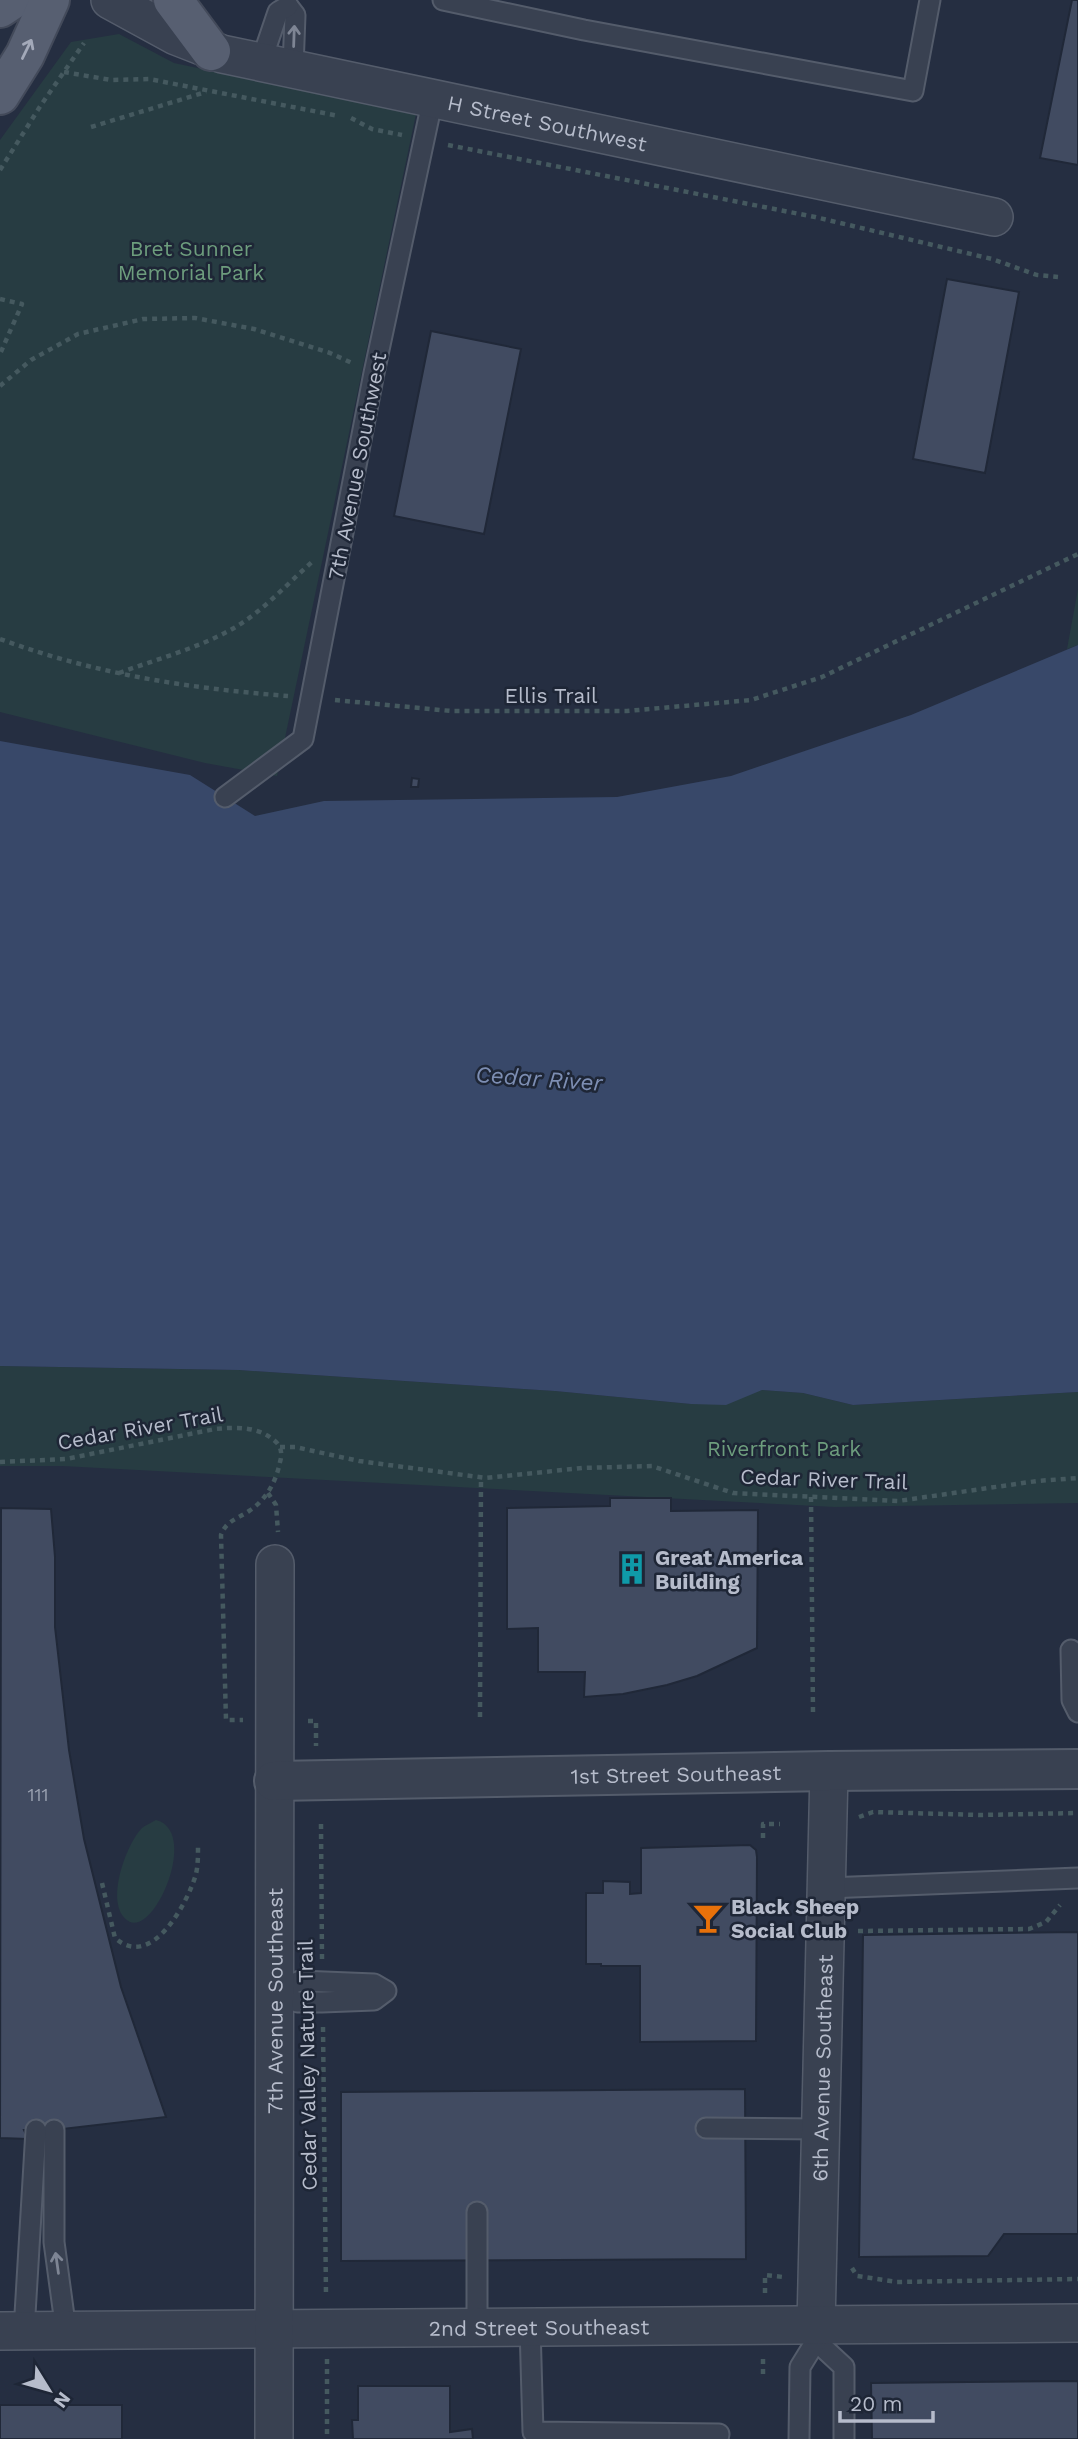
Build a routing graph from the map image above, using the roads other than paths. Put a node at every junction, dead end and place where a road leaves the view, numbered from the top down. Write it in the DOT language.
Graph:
graph roads {
  1 [pos="12,0"];
  2 [pos="50,0"];
  3 [pos="110,0"];
  4 [pos="173,0"];
  5 [pos="443,0"];
  6 [pos="930,0"];
  7 [pos="288,3"];
  8 [pos="0,8"];
  9 [pos="211,51"];
  10 [pos="277,65"];
  11 [pos="0,95"];
  12 [pos="433,98"];
  13 [pos="994,217"];
  14 [pos="225,797"];
  15 [pos="275,1564"];
  16 [pos="1072,1650"];
  17 [pos="1078,1713"];
  18 [pos="1078,1769"];
  19 [pos="829,1771"];
  20 [pos="274,1781"];
  21 [pos="1078,1878"];
  22 [pos="827,1888"];
  23 [pos="274,1991"];
  24 [pos="322,1992"];
  25 [pos="706,2128"];
  26 [pos="821,2129"];
  27 [pos="477,2212"];
  28 [pos="1078,2323"];
  29 [pos="530,2326"];
  30 [pos="477,2327"];
  31 [pos="273,2329"];
  32 [pos="12,2331"];
  33 [pos="66,2331"];
  34 [pos="816,2332"];
  35 [pos="274,2439"];
  36 [pos="718,2439"];
  37 [pos="799,2439"];
  38 [pos="844,2439"];
  1 -- 8 [label="main road"];
  11 -- 2 [label="main road, one-way"];
  3 -- 9 [label="street, H Street Southwest"];
  4 -- 9 [label="main road"];
  5 -- 6 [label="lane"];
  7 -- 10 [label="lane"];
  10 -- 7 [label="lane, one-way"];
  9 -- 10 [label="street, H Street Southwest"];
  10 -- 12 [label="street, H Street Southwest"];
  12 -- 13 [label="street, H Street Southwest"];
  12 -- 14 [label="lane, 7th Avenue Southwest"];
  15 -- 20 [label="street, 7th Avenue Southeast"];
  16 -- 17 [label="lane"];
  18 -- 19 [label="street, 1st Street Southeast"];
  19 -- 20 [label="street, 1st Street Southeast"];
  19 -- 22 [label="street, 6th Avenue Southeast"];
  20 -- 23 [label="street, 7th Avenue Southeast"];
  21 -- 22 [label="lane"];
  22 -- 26 [label="street, 6th Avenue Southeast"];
  23 -- 24 [label="lane"];
  23 -- 31 [label="street, 7th Avenue Southeast"];
  25 -- 26 [label="lane"];
  26 -- 34 [label="street, 6th Avenue Southeast"];
  27 -- 30 [label="lane"];
  28 -- 34 [label="street, 2nd Street Southeast"];
  29 -- 30 [label="street, 2nd Street Southeast"];
  29 -- 34 [label="street, 2nd Street Southeast"];
  29 -- 36 [label="lane"];
  30 -- 31 [label="street, 2nd Street Southeast"];
  31 -- 33 [label="street, 2nd Street Southeast"];
  31 -- 35 [label="street, 7th Avenue Southeast"];
  32 -- 33 [label="street, 2nd Street Southeast"];
  33 -- 32 [label="lane, one-way"];
  34 -- 37 [label="lane"];
  34 -- 38 [label="lane"];
}
